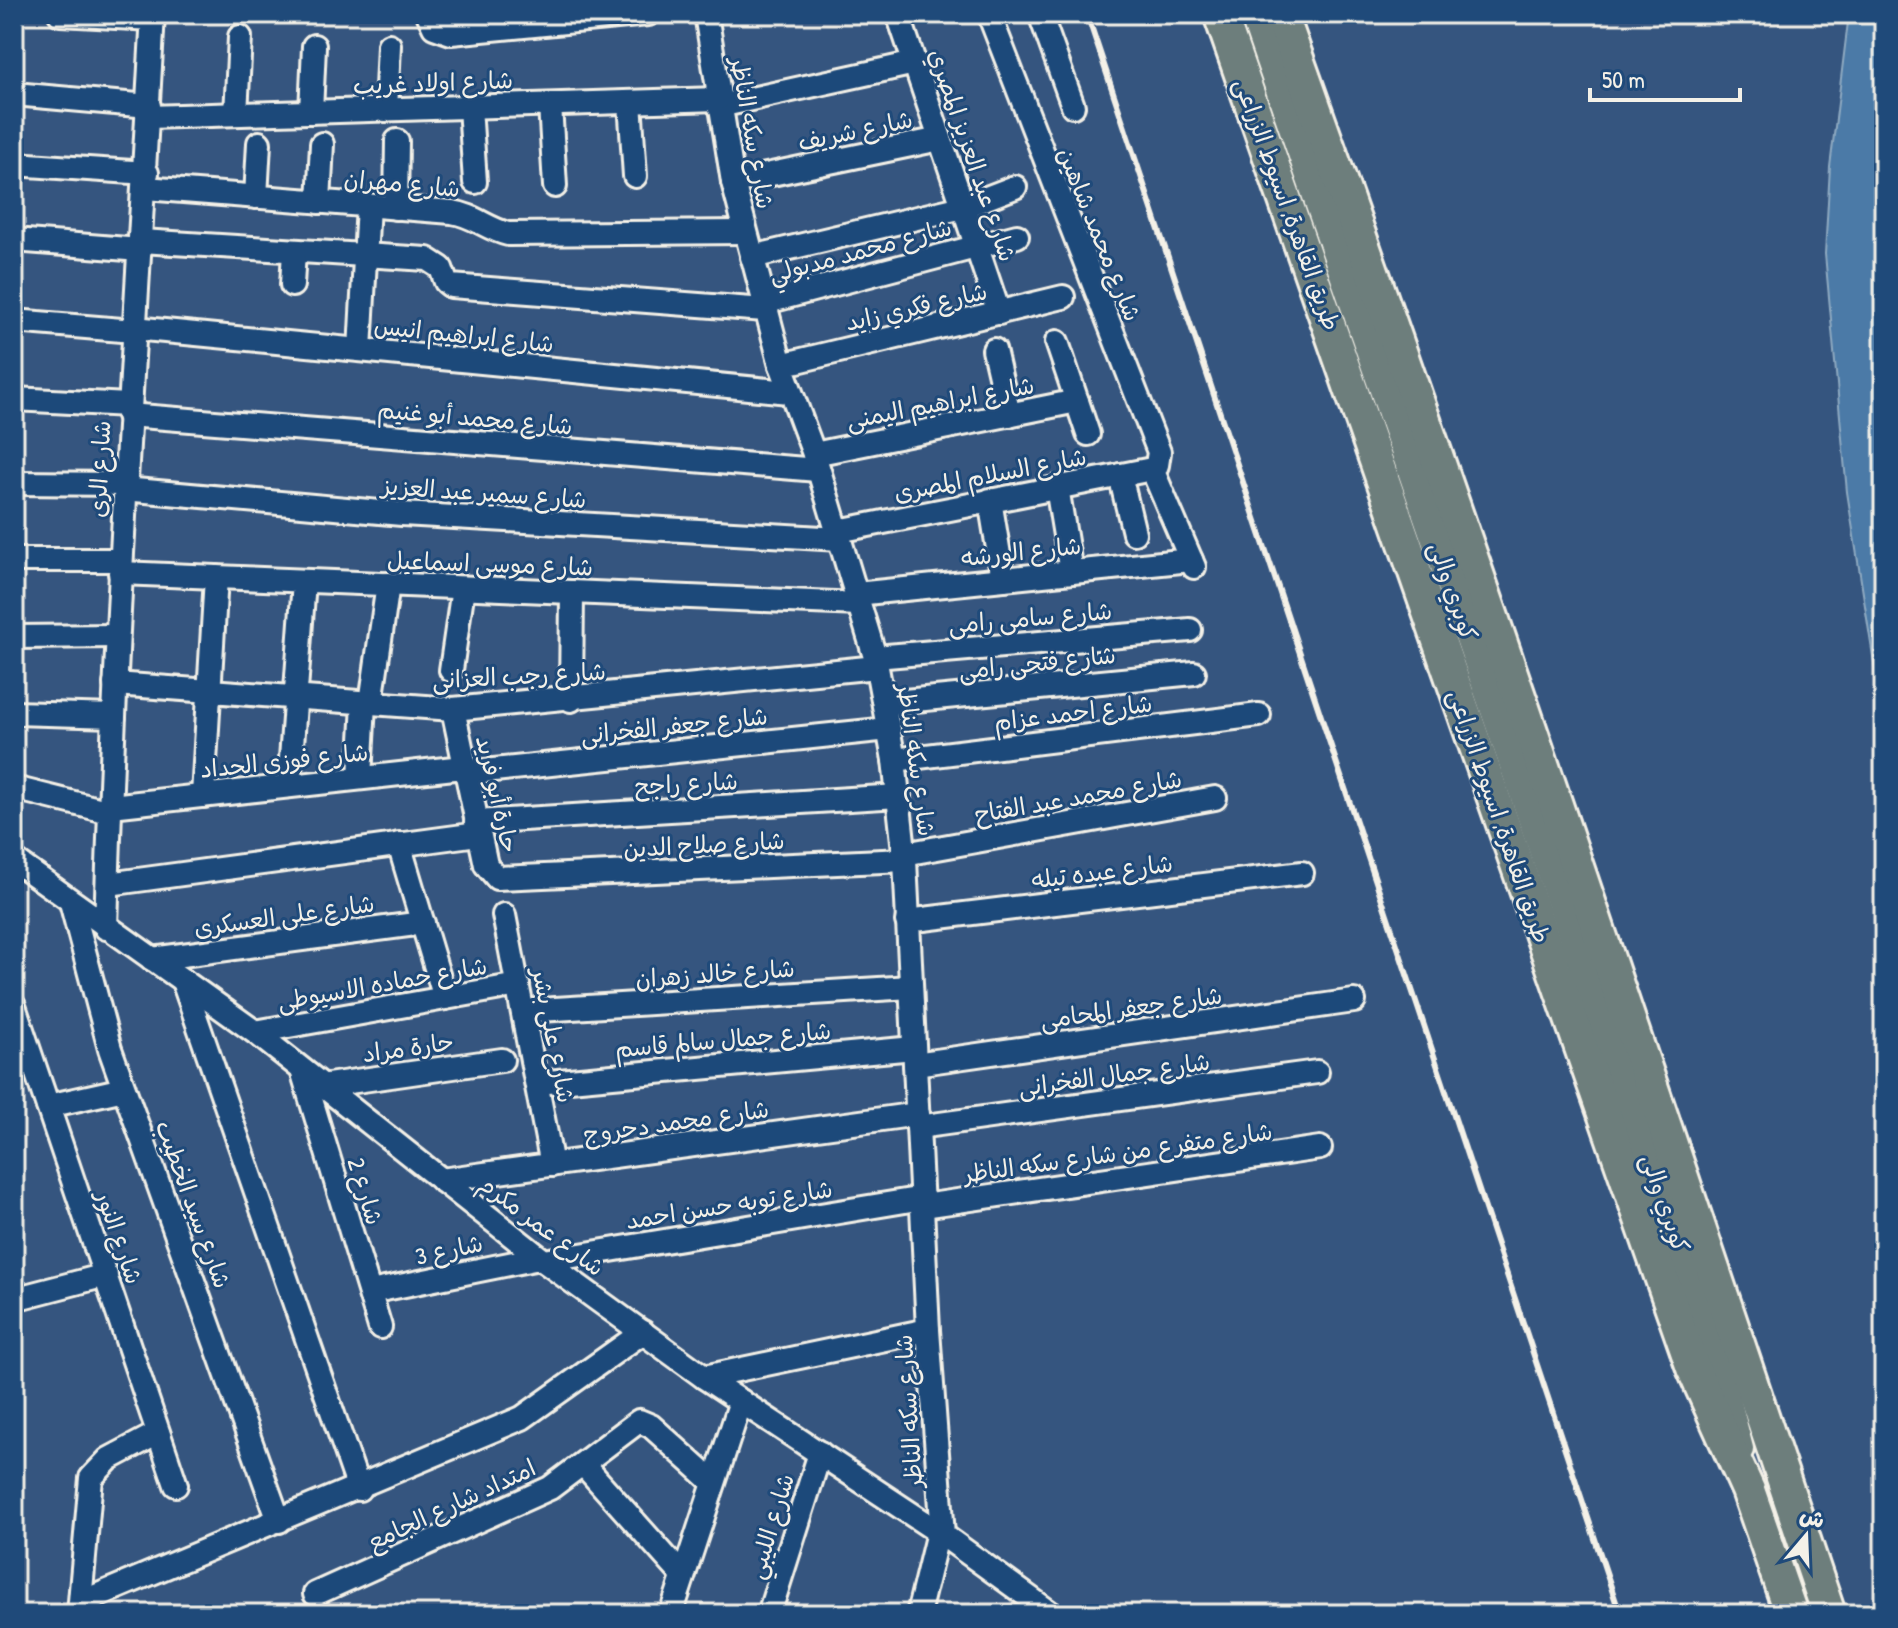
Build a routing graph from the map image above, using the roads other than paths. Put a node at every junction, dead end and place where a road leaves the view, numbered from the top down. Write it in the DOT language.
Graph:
graph roads {
  1 [pos="60,14"];
  2 [pos="428,14"];
  3 [pos="648,14"];
  4 [pos="898,14"];
  5 [pos="989,14"];
  6 [pos="1040,14"];
  7 [pos="1220,14"];
  8 [pos="1254,14"];
  9 [pos="1269,14"];
  10 [pos="1281,14"];
  11 [pos="153,16"];
  12 [pos="713,16"];
  13 [pos="527,20"];
  14 [pos="240,37"];
  15 [pos="389,45"];
  16 [pos="314,46"];
  17 [pos="915,63"];
  18 [pos="14,94"];
  19 [pos="630,102"];
  20 [pos="719,103"];
  21 [pos="550,105"];
  22 [pos="1073,106"];
  23 [pos="470,107"];
  24 [pos="386,110"];
  25 [pos="149,111"];
  26 [pos="311,112"];
  27 [pos="236,114"];
  28 [pos="940,139"];
  29 [pos="397,141"];
  30 [pos="259,143"];
  31 [pos="322,144"];
  32 [pos="14,164"];
  33 [pos="635,176"];
  34 [pos="146,181"];
  35 [pos="475,182"];
  36 [pos="733,182"];
  37 [pos="555,186"];
  38 [pos="1015,187"];
  39 [pos="256,197"];
  40 [pos="319,202"];
  41 [pos="368,205"];
  42 [pos="963,207"];
  43 [pos="396,208"];
  44 [pos="745,232"];
  45 [pos="1017,236"];
  46 [pos="14,240"];
  47 [pos="141,245"];
  48 [pos="977,246"];
  49 [pos="294,251"];
  50 [pos="365,256"];
  51 [pos="752,257"];
  52 [pos="292,285"];
  53 [pos="1063,297"];
  54 [pos="764,306"];
  55 [pos="999,313"];
  56 [pos="14,321"];
  57 [pos="134,330"];
  58 [pos="1057,342"];
  59 [pos="360,350"];
  60 [pos="994,350"];
  61 [pos="781,365"];
  62 [pos="789,392"];
  63 [pos="14,399"];
  64 [pos="1077,401"];
  65 [pos="128,410"];
  66 [pos="1009,415"];
  67 [pos="1088,434"];
  68 [pos="816,462"];
  69 [pos="1152,469"];
  70 [pos="1443,473"];
  71 [pos="1120,475"];
  72 [pos="14,483"];
  73 [pos="124,487"];
  74 [pos="1057,487"];
  75 [pos="990,500"];
  76 [pos="1134,533"];
  77 [pos="839,535"];
  78 [pos="14,560"];
  79 [pos="120,566"];
  80 [pos="1071,572"];
  81 [pos="216,577"];
  82 [pos="1003,579"];
  83 [pos="304,581"];
  84 [pos="388,584"];
  85 [pos="463,588"];
  86 [pos="572,592"];
  87 [pos="857,599"];
  88 [pos="1190,630"];
  89 [pos="117,636"];
  90 [pos="14,637"];
  91 [pos="876,662"];
  92 [pos="451,670"];
  93 [pos="1194,673"];
  94 [pos="115,684"];
  95 [pos="209,691"];
  96 [pos="295,698"];
  97 [pos="571,700"];
  98 [pos="368,703"];
  99 [pos="884,703"];
  100 [pos="453,709"];
  101 [pos="14,713"];
  102 [pos="1259,715"];
  103 [pos="114,716"];
  104 [pos="889,729"];
  105 [pos="894,760"];
  106 [pos="464,770"];
  107 [pos="360,778"];
  108 [pos="289,786"];
  109 [pos="14,788"];
  110 [pos="203,796"];
  111 [pos="899,796"];
  112 [pos="1215,798"];
  113 [pos="111,809"];
  114 [pos="477,828"];
  115 [pos="399,844"];
  116 [pos="904,857"];
  117 [pos="14,860"];
  118 [pos="1302,873"];
  119 [pos="507,880"];
  120 [pos="108,884"];
  121 [pos="71,902"];
  122 [pos="504,915"];
  123 [pos="907,921"];
  124 [pos="423,923"];
  125 [pos="106,928"];
  126 [pos="152,959"];
  127 [pos="183,981"];
  128 [pos="518,985"];
  129 [pos="911,987"];
  130 [pos="445,998"];
  131 [pos="1354,1001"];
  132 [pos="523,1011"];
  133 [pos="15,1013"];
  134 [pos="255,1032"];
  135 [pos="914,1056"];
  136 [pos="502,1060"];
  137 [pos="302,1069"];
  138 [pos="1317,1072"];
  139 [pos="537,1083"];
  140 [pos="321,1086"];
  141 [pos="124,1089"];
  142 [pos="48,1106"];
  143 [pos="918,1120"];
  144 [pos="1320,1148"];
  145 [pos="552,1165"];
  146 [pos="441,1180"];
  147 [pos="923,1202"];
  148 [pos="541,1260"];
  149 [pos="106,1275"];
  150 [pos="370,1292"];
  151 [pos="14,1299"];
  152 [pos="380,1327"];
  153 [pos="928,1330"];
  154 [pos="643,1332"];
  155 [pos="704,1377"];
  156 [pos="741,1401"];
  157 [pos="158,1433"];
  158 [pos="820,1453"];
  159 [pos="583,1464"];
  160 [pos="713,1482"];
  161 [pos="176,1485"];
  162 [pos="359,1489"];
  163 [pos="1748,1490"];
  164 [pos="279,1521"];
  165 [pos="941,1534"];
  166 [pos="683,1576"];
  167 [pos="315,1594"];
  168 [pos="80,1608"];
  169 [pos="671,1614"];
  170 [pos="769,1614"];
  171 [pos="918,1614"];
  172 [pos="1052,1614"];
  173 [pos="1791,1614"];
  174 [pos="1829,1614"];
  1 -- 11 [label="street"];
  2 -- 13 [label="street"];
  3 -- 13 [label="street"];
  4 -- 17 [label="street, شارع عبد العزيز المصري"];
  5 -- 69 [label="street, شارع محمد شاهين"];
  6 -- 22 [label="street"];
  7 -- 163 [label="highway, طريق القاهرة, اسيوط الزراعى"];
  8 -- 163 [label="main road, كوبري والى"];
  9 -- 70 [label="main road"];
  10 -- 70 [label="highway"];
  11 -- 25 [label="street, شارع الرى"];
  12 -- 20 [label="street, شارع سكه الناظر"];
  14 -- 27 [label="street"];
  15 -- 24 [label="street"];
  16 -- 26 [label="street"];
  17 -- 20 [label="street, شارع اولاد غريب"];
  17 -- 28 [label="street, شارع عبد العزيز المصري"];
  18 -- 25 [label="street, شارع اولاد غريب"];
  19 -- 20 [label="street, شارع اولاد غريب"];
  19 -- 21 [label="street, شارع اولاد غريب"];
  19 -- 33 [label="street"];
  20 -- 36 [label="street, شارع سكه الناظر"];
  21 -- 23 [label="street, شارع اولاد غريب"];
  21 -- 37 [label="street"];
  23 -- 24 [label="street, شارع اولاد غريب"];
  23 -- 35 [label="street"];
  24 -- 26 [label="street, شارع اولاد غريب"];
  25 -- 27 [label="street, شارع اولاد غريب"];
  25 -- 34 [label="street, شارع الرى"];
  26 -- 27 [label="street, شارع اولاد غريب"];
  28 -- 36 [label="street, شارع شريف"];
  28 -- 42 [label="street, شارع عبد العزيز المصري"];
  29 -- 43 [label="street"];
  30 -- 39 [label="street"];
  31 -- 40 [label="street"];
  32 -- 34 [label="street, شارع مهران"];
  34 -- 39 [label="street, شارع مهران"];
  34 -- 47 [label="street, شارع الرى"];
  36 -- 44 [label="street, شارع سكه الناظر"];
  38 -- 42 [label="street"];
  39 -- 40 [label="street, شارع مهران"];
  40 -- 41 [label="street, شارع مهران"];
  41 -- 43 [label="street, شارع مهران"];
  41 -- 50 [label="street"];
  42 -- 48 [label="street, شارع عبد العزيز المصري"];
  42 -- 51 [label="street"];
  43 -- 44 [label="street, شارع مهران"];
  44 -- 51 [label="street, شارع سكه الناظر"];
  45 -- 48 [label="street, شارع محمد مدبولي"];
  46 -- 47 [label="street"];
  47 -- 49 [label="street"];
  47 -- 57 [label="street, شارع الرى"];
  48 -- 54 [label="street, شارع محمد مدبولي"];
  48 -- 55 [label="street, شارع عبد العزيز المصري"];
  49 -- 50 [label="street"];
  49 -- 52 [label="street"];
  50 -- 54 [label="street, شارع محمد مدبولي"];
  50 -- 59 [label="street"];
  51 -- 54 [label="street, شارع سكه الناظر"];
  53 -- 55 [label="street, شارع فكري زايد"];
  54 -- 61 [label="street, شارع سكه الناظر"];
  55 -- 61 [label="street, شارع فكري زايد"];
  56 -- 57 [label="street, شارع ابراهيم انيس"];
  57 -- 59 [label="street, شارع ابراهيم انيس"];
  57 -- 65 [label="street, شارع الرى"];
  58 -- 64 [label="street"];
  59 -- 62 [label="street, شارع ابراهيم انيس"];
  60 -- 66 [label="street"];
  61 -- 62 [label="street, شارع سكه الناظر"];
  62 -- 68 [label="street, شارع سكه الناظر"];
  63 -- 65 [label="street, شارع محمد أبو غنيم"];
  64 -- 66 [label="street, شارع ابراهيم اليمنى"];
  64 -- 67 [label="street"];
  65 -- 68 [label="street, شارع محمد أبو غنيم"];
  65 -- 73 [label="street, شارع الرى"];
  66 -- 68 [label="street, شارع ابراهيم اليمنى"];
  68 -- 77 [label="street, شارع سكه الناظر"];
  69 -- 71 [label="street, شارع السلام المصرى"];
  69 -- 80 [label="street, شارع الورشه"];
  70 -- 174 [label="highway"];
  71 -- 74 [label="street, شارع السلام المصرى"];
  71 -- 76 [label="street"];
  72 -- 73 [label="street, شارع سمير عبد العزيز"];
  73 -- 77 [label="street, شارع سمير عبد العزيز"];
  73 -- 79 [label="street, شارع الرى"];
  74 -- 75 [label="street, شارع السلام المصرى"];
  74 -- 80 [label="street"];
  75 -- 77 [label="street, شارع السلام المصرى"];
  75 -- 82 [label="street"];
  77 -- 87 [label="street, شارع سكه الناظر"];
  78 -- 79 [label="street, شارع موسى اسماعيل"];
  79 -- 81 [label="street, شارع موسى اسماعيل"];
  79 -- 89 [label="street, شارع الرى"];
  80 -- 82 [label="street, شارع الورشه"];
  81 -- 83 [label="street, شارع موسى اسماعيل"];
  81 -- 95 [label="street"];
  82 -- 87 [label="street, شارع الورشه"];
  83 -- 84 [label="street, شارع موسى اسماعيل"];
  83 -- 96 [label="street"];
  84 -- 85 [label="street, شارع موسى اسماعيل"];
  84 -- 98 [label="street"];
  85 -- 86 [label="street, شارع موسى اسماعيل"];
  85 -- 92 [label="street"];
  86 -- 87 [label="street, شارع موسى اسماعيل"];
  86 -- 97 [label="street"];
  87 -- 91 [label="street, شارع سكه الناظر"];
  88 -- 91 [label="street, شارع سامى رامى"];
  89 -- 90 [label="street"];
  89 -- 94 [label="street, شارع الرى"];
  91 -- 97 [label="street, شارع رجب العزانى"];
  91 -- 99 [label="street, شارع سكه الناظر"];
  93 -- 99 [label="street, شارع فتحى رامى"];
  94 -- 95 [label="street, شارع رجب العزانى"];
  94 -- 103 [label="street, شارع الرى"];
  95 -- 96 [label="street, شارع رجب العزانى"];
  95 -- 110 [label="street"];
  96 -- 98 [label="street, شارع رجب العزانى"];
  96 -- 108 [label="street"];
  97 -- 100 [label="street, شارع رجب العزانى"];
  98 -- 100 [label="street, شارع رجب العزانى"];
  98 -- 107 [label="street"];
  99 -- 104 [label="street, شارع سكه الناظر"];
  100 -- 106 [label="street, حارة أبو فريد"];
  101 -- 103 [label="street"];
  102 -- 105 [label="street, شارع احمد عزام"];
  103 -- 113 [label="street, شارع الرى"];
  104 -- 105 [label="street, شارع سكه الناظر"];
  104 -- 106 [label="street, شارع جعفر الفخرانى"];
  105 -- 111 [label="street, شارع سكه الناظر"];
  106 -- 107 [label="street, شارع فوزى الحداد"];
  106 -- 114 [label="street, حارة أبو فريد"];
  107 -- 108 [label="street, شارع فوزى الحداد"];
  108 -- 110 [label="street, شارع فوزى الحداد"];
  109 -- 113 [label="street"];
  110 -- 113 [label="street, شارع فوزى الحداد"];
  111 -- 114 [label="street, شارع راجح"];
  111 -- 116 [label="street, شارع سكه الناظر"];
  112 -- 116 [label="street, شارع محمد عبد الفتاح"];
  113 -- 120 [label="street, شارع الرى"];
  114 -- 115 [label="street, شارع راجح"];
  114 -- 119 [label="street, حارة أبو فريد"];
  115 -- 120 [label="street, شارع راجح"];
  115 -- 124 [label="street"];
  116 -- 119 [label="street, شارع صلاح الدين"];
  116 -- 123 [label="street, شارع سكه الناظر"];
  117 -- 121 [label="street, شارع عمر مكرم"];
  118 -- 123 [label="street, شارع عبده تيله"];
  120 -- 125 [label="street, شارع الرى"];
  121 -- 125 [label="street, شارع عمر مكرم"];
  121 -- 141 [label="street, شارع سيد الخطيب"];
  122 -- 128 [label="street, شارع على بشر"];
  123 -- 129 [label="street, شارع سكه الناظر"];
  124 -- 126 [label="street, شارع على العسكرى"];
  124 -- 130 [label="street"];
  125 -- 126 [label="street, شارع عمر مكرم"];
  126 -- 127 [label="street, شارع عمر مكرم"];
  127 -- 134 [label="street, شارع عمر مكرم"];
  127 -- 162 [label="street"];
  128 -- 130 [label="street, شارع حماده الاسيوطى"];
  128 -- 132 [label="street, شارع على بشر"];
  129 -- 132 [label="street, شارع خالد زهران"];
  129 -- 135 [label="street, شارع سكه الناظر"];
  130 -- 134 [label="street, شارع حماده الاسيوطى"];
  131 -- 135 [label="street, شارع جعفر المحامى"];
  132 -- 139 [label="street, شارع على بشر"];
  133 -- 142 [label="street, شارع النور"];
  134 -- 137 [label="street, شارع عمر مكرم"];
  135 -- 139 [label="street, شارع جمال سالم قاسم"];
  135 -- 143 [label="street, شارع سكه الناظر"];
  136 -- 140 [label="street, حارة مراد"];
  137 -- 140 [label="street, شارع عمر مكرم"];
  137 -- 150 [label="street, شارع 2"];
  138 -- 143 [label="street, شارع جمال الفخرانى"];
  139 -- 145 [label="street, شارع على بشر"];
  140 -- 146 [label="street, شارع عمر مكرم"];
  141 -- 142 [label="street"];
  141 -- 164 [label="street, شارع سيد الخطيب"];
  142 -- 149 [label="street, شارع النور"];
  143 -- 145 [label="street, شارع محمد دحروج"];
  143 -- 147 [label="street, شارع سكه الناظر"];
  144 -- 147 [label="street, شارع متفرع من شارع سكه الناظر"];
  145 -- 146 [label="street, شارع محمد دحروج"];
  146 -- 148 [label="street, شارع عمر مكرم"];
  147 -- 148 [label="street, شارع توبه حسن احمد"];
  147 -- 153 [label="street, شارع سكه الناظر"];
  148 -- 150 [label="street, شارع 3"];
  148 -- 154 [label="street, شارع عمر مكرم"];
  149 -- 151 [label="street"];
  149 -- 157 [label="street, شارع النور"];
  150 -- 152 [label="street, شارع 2"];
  153 -- 155 [label="street"];
  153 -- 165 [label="street, شارع سكه الناظر"];
  154 -- 155 [label="street, شارع عمر مكرم"];
  154 -- 162 [label="street"];
  155 -- 156 [label="street, شارع عمر مكرم"];
  156 -- 158 [label="street, شارع عمر مكرم"];
  156 -- 160 [label="street"];
  157 -- 161 [label="street, شارع النور"];
  157 -- 168 [label="street"];
  158 -- 165 [label="street, شارع عمر مكرم"];
  158 -- 170 [label="street, شارع الليبي"];
  159 -- 160 [label="street, امتداد شارع الجامع"];
  159 -- 166 [label="street"];
  159 -- 167 [label="street, امتداد شارع الجامع"];
  160 -- 166 [label="street"];
  162 -- 164 [label="street"];
  163 -- 173 [label="highway, طريق القاهرة, اسيوط الزراعى"];
  164 -- 168 [label="street"];
  165 -- 171 [label="street, شارع سكه الناظر"];
  165 -- 172 [label="street, شارع عمر مكرم"];
  166 -- 169 [label="street"];
}
